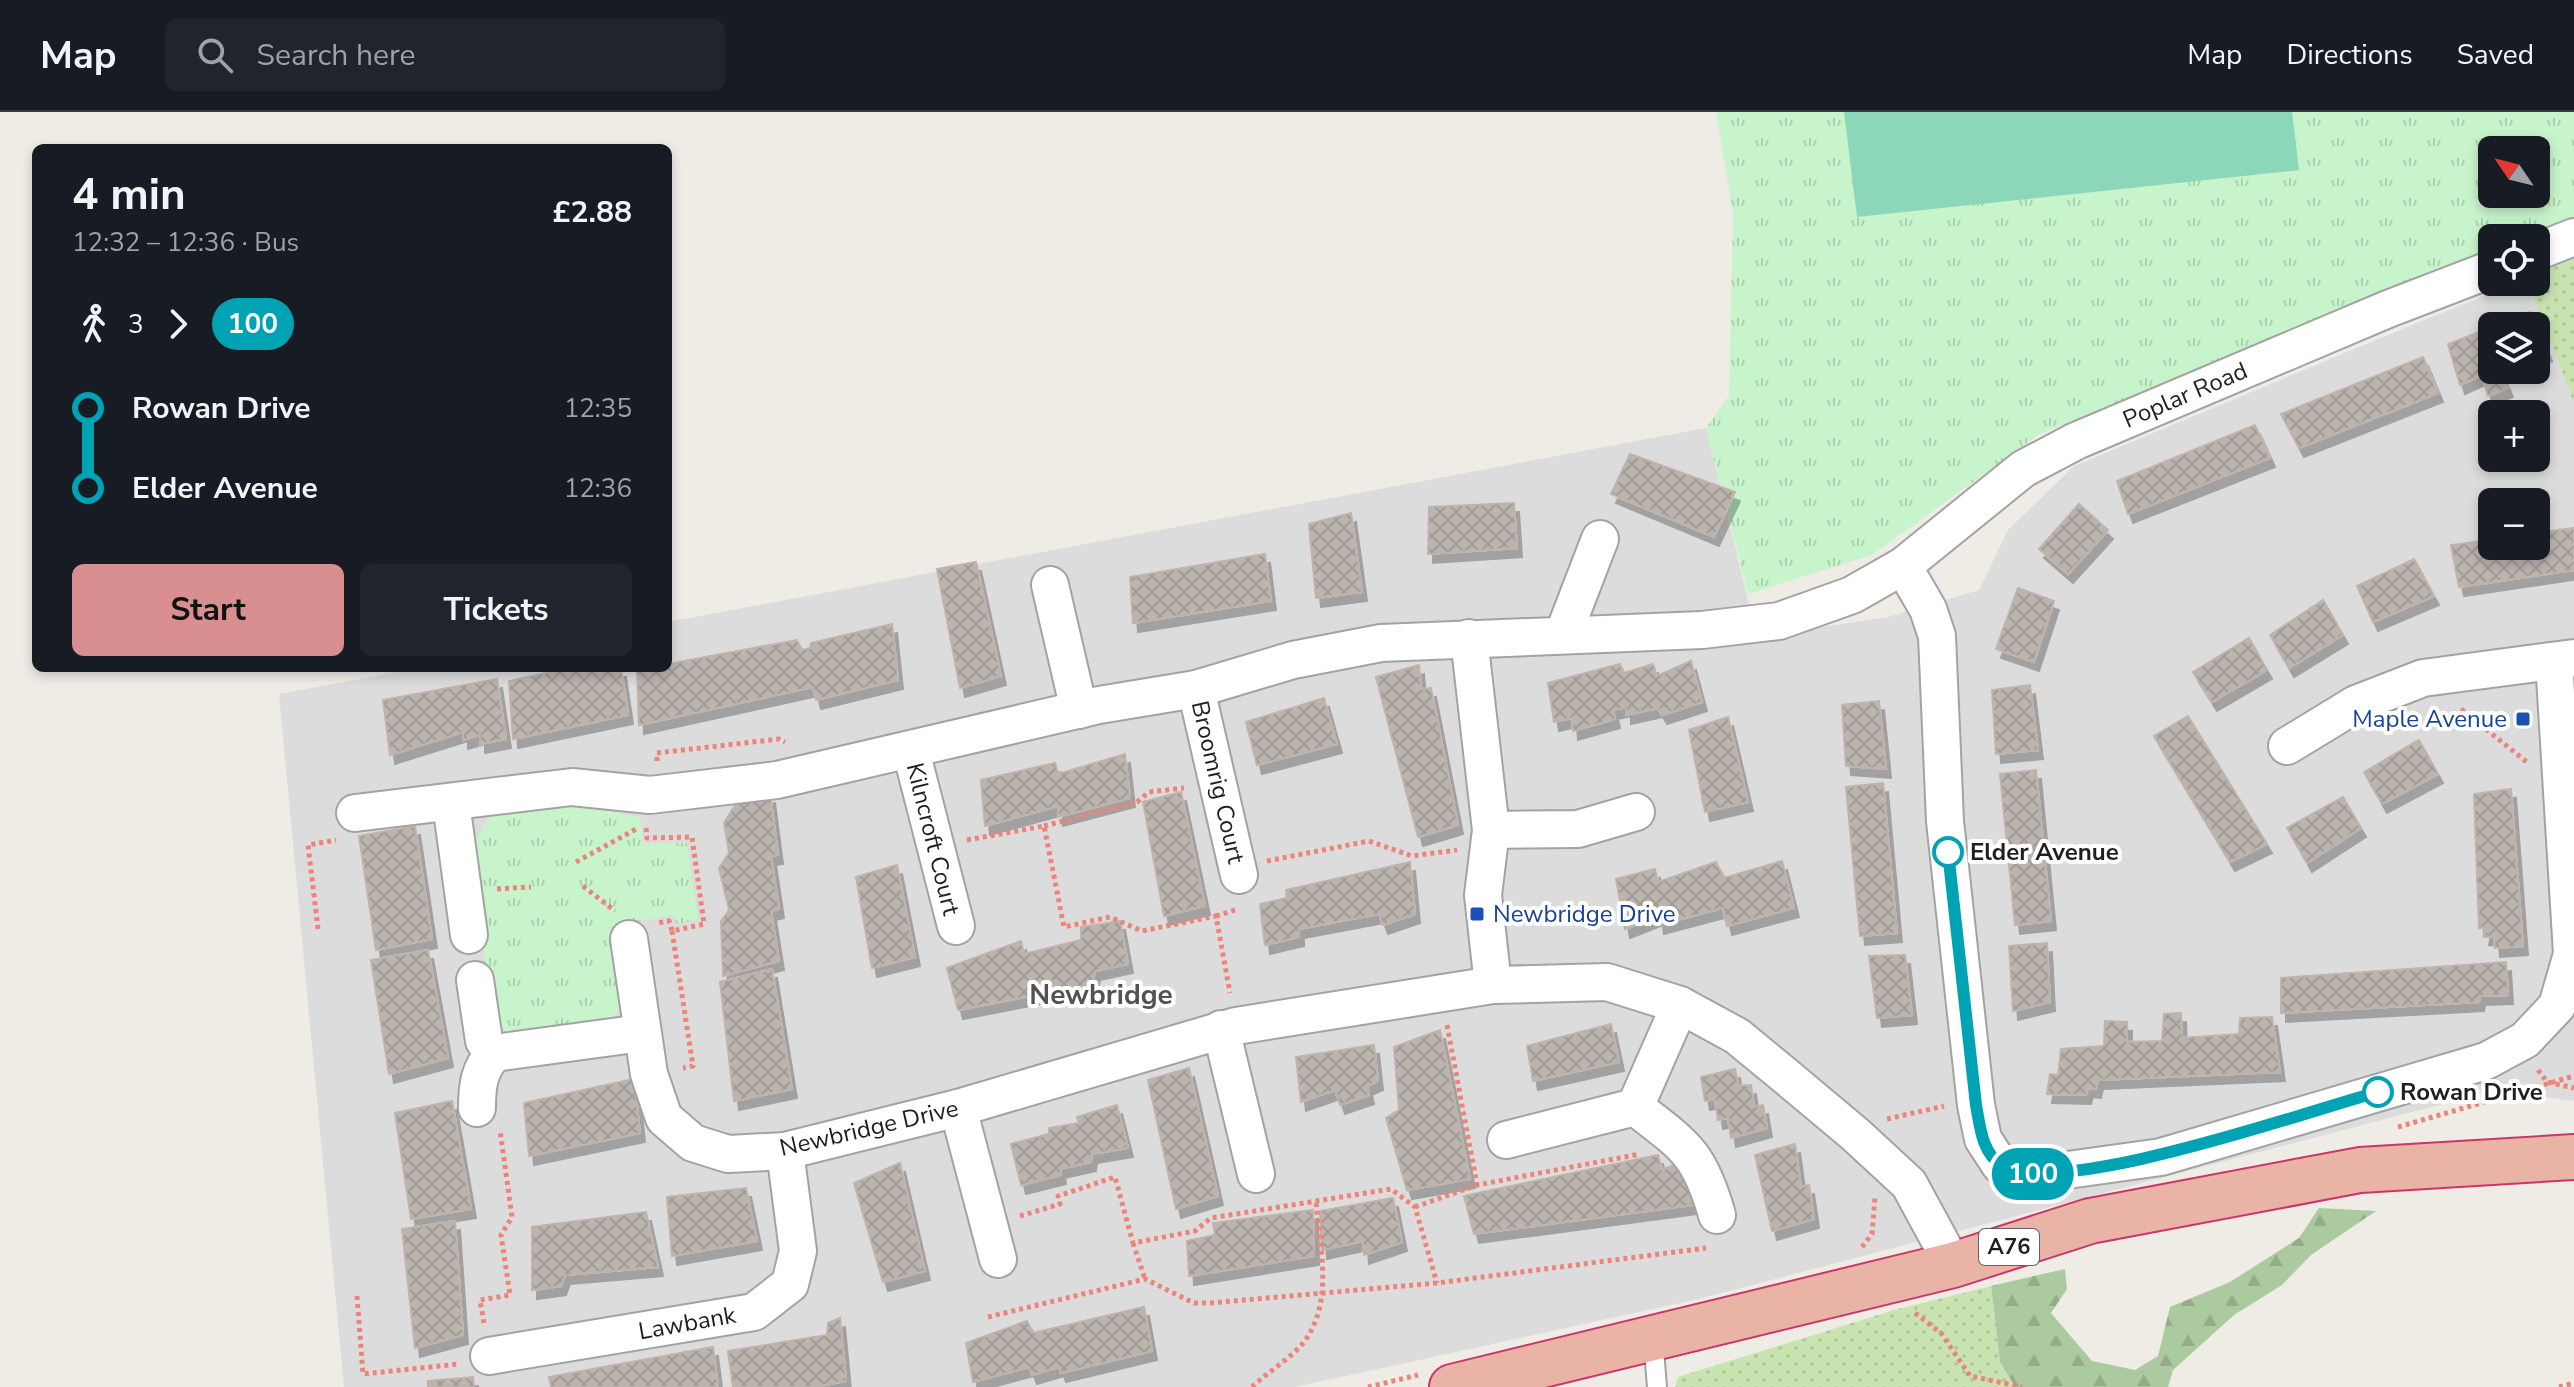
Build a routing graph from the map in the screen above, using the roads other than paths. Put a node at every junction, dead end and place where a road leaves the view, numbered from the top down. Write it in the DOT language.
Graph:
graph roads {
  1 [pos="2574,237"];
  2 [pos="2550,246"];
  3 [pos="2478,274"];
  4 [pos="1600,539"];
  5 [pos="1903,566"];
  6 [pos="1050,585"];
  7 [pos="1563,635"];
  8 [pos="1469,638"];
  9 [pos="2564,659"];
  10 [pos="1196,689"];
  11 [pos="1079,710"];
  12 [pos="2287,746"];
  13 [pos="911,751"];
  14 [pos="451,803"];
  15 [pos="1636,812"];
  16 [pos="355,813"];
  17 [pos="1490,838"];
  18 [pos="1246,882"];
  19 [pos="956,926"];
  20 [pos="642,931"];
  21 [pos="469,935"];
  22 [pos="475,980"];
  23 [pos="1493,985"];
  24 [pos="1680,1005"];
  25 [pos="1228,1028"];
  26 [pos="642,1033"];
  27 [pos="494,1053"];
  28 [pos="1635,1107"];
  29 [pos="958,1108"];
  30 [pos="488,1111"];
  31 [pos="1506,1140"];
  32 [pos="785,1151"];
  33 [pos="2574,1157"];
  34 [pos="1256,1174"];
  35 [pos="1718,1230"];
  36 [pos="994,1242"];
  37 [pos="1953,1265"];
  38 [pos="1653,1338"];
  39 [pos="489,1356"];
  40 [pos="1441,1380"];
  41 [pos="1657,1387"];
  1 -- 2 [label="street"];
  3 -- 5 [label="street, Poplar Road"];
  4 -- 7 [label="street"];
  5 -- 7 [label="street"];
  5 -- 9 [label="street"];
  6 -- 11 [label="street"];
  7 -- 8 [label="street"];
  8 -- 10 [label="street"];
  8 -- 17 [label="street"];
  9 -- 12 [label="street"];
  10 -- 11 [label="street"];
  10 -- 18 [label="street, Broomrig Court"];
  11 -- 13 [label="street"];
  13 -- 14 [label="street"];
  13 -- 19 [label="street, Kilncroft Court"];
  14 -- 16 [label="street"];
  14 -- 21 [label="street"];
  15 -- 17 [label="street"];
  17 -- 23 [label="street"];
  20 -- 26 [label="street, Newbridge Drive"];
  22 -- 27 [label="street"];
  23 -- 24 [label="street, Newbridge Drive"];
  23 -- 25 [label="street, Newbridge Drive"];
  24 -- 28 [label="street"];
  24 -- 37 [label="street, Newbridge Drive"];
  25 -- 29 [label="street, Newbridge Drive"];
  25 -- 34 [label="street"];
  26 -- 27 [label="street"];
  26 -- 32 [label="street, Newbridge Drive"];
  27 -- 30 [label="street"];
  28 -- 31 [label="street"];
  28 -- 35 [label="street"];
  29 -- 32 [label="street, Newbridge Drive"];
  29 -- 36 [label="street"];
  32 -- 39 [label="street, Lawbank"];
  33 -- 37 [label="highway, A76"];
  37 -- 38 [label="highway, A76"];
  38 -- 40 [label="highway, A76"];
  38 -- 41 [label="lane"];
}
